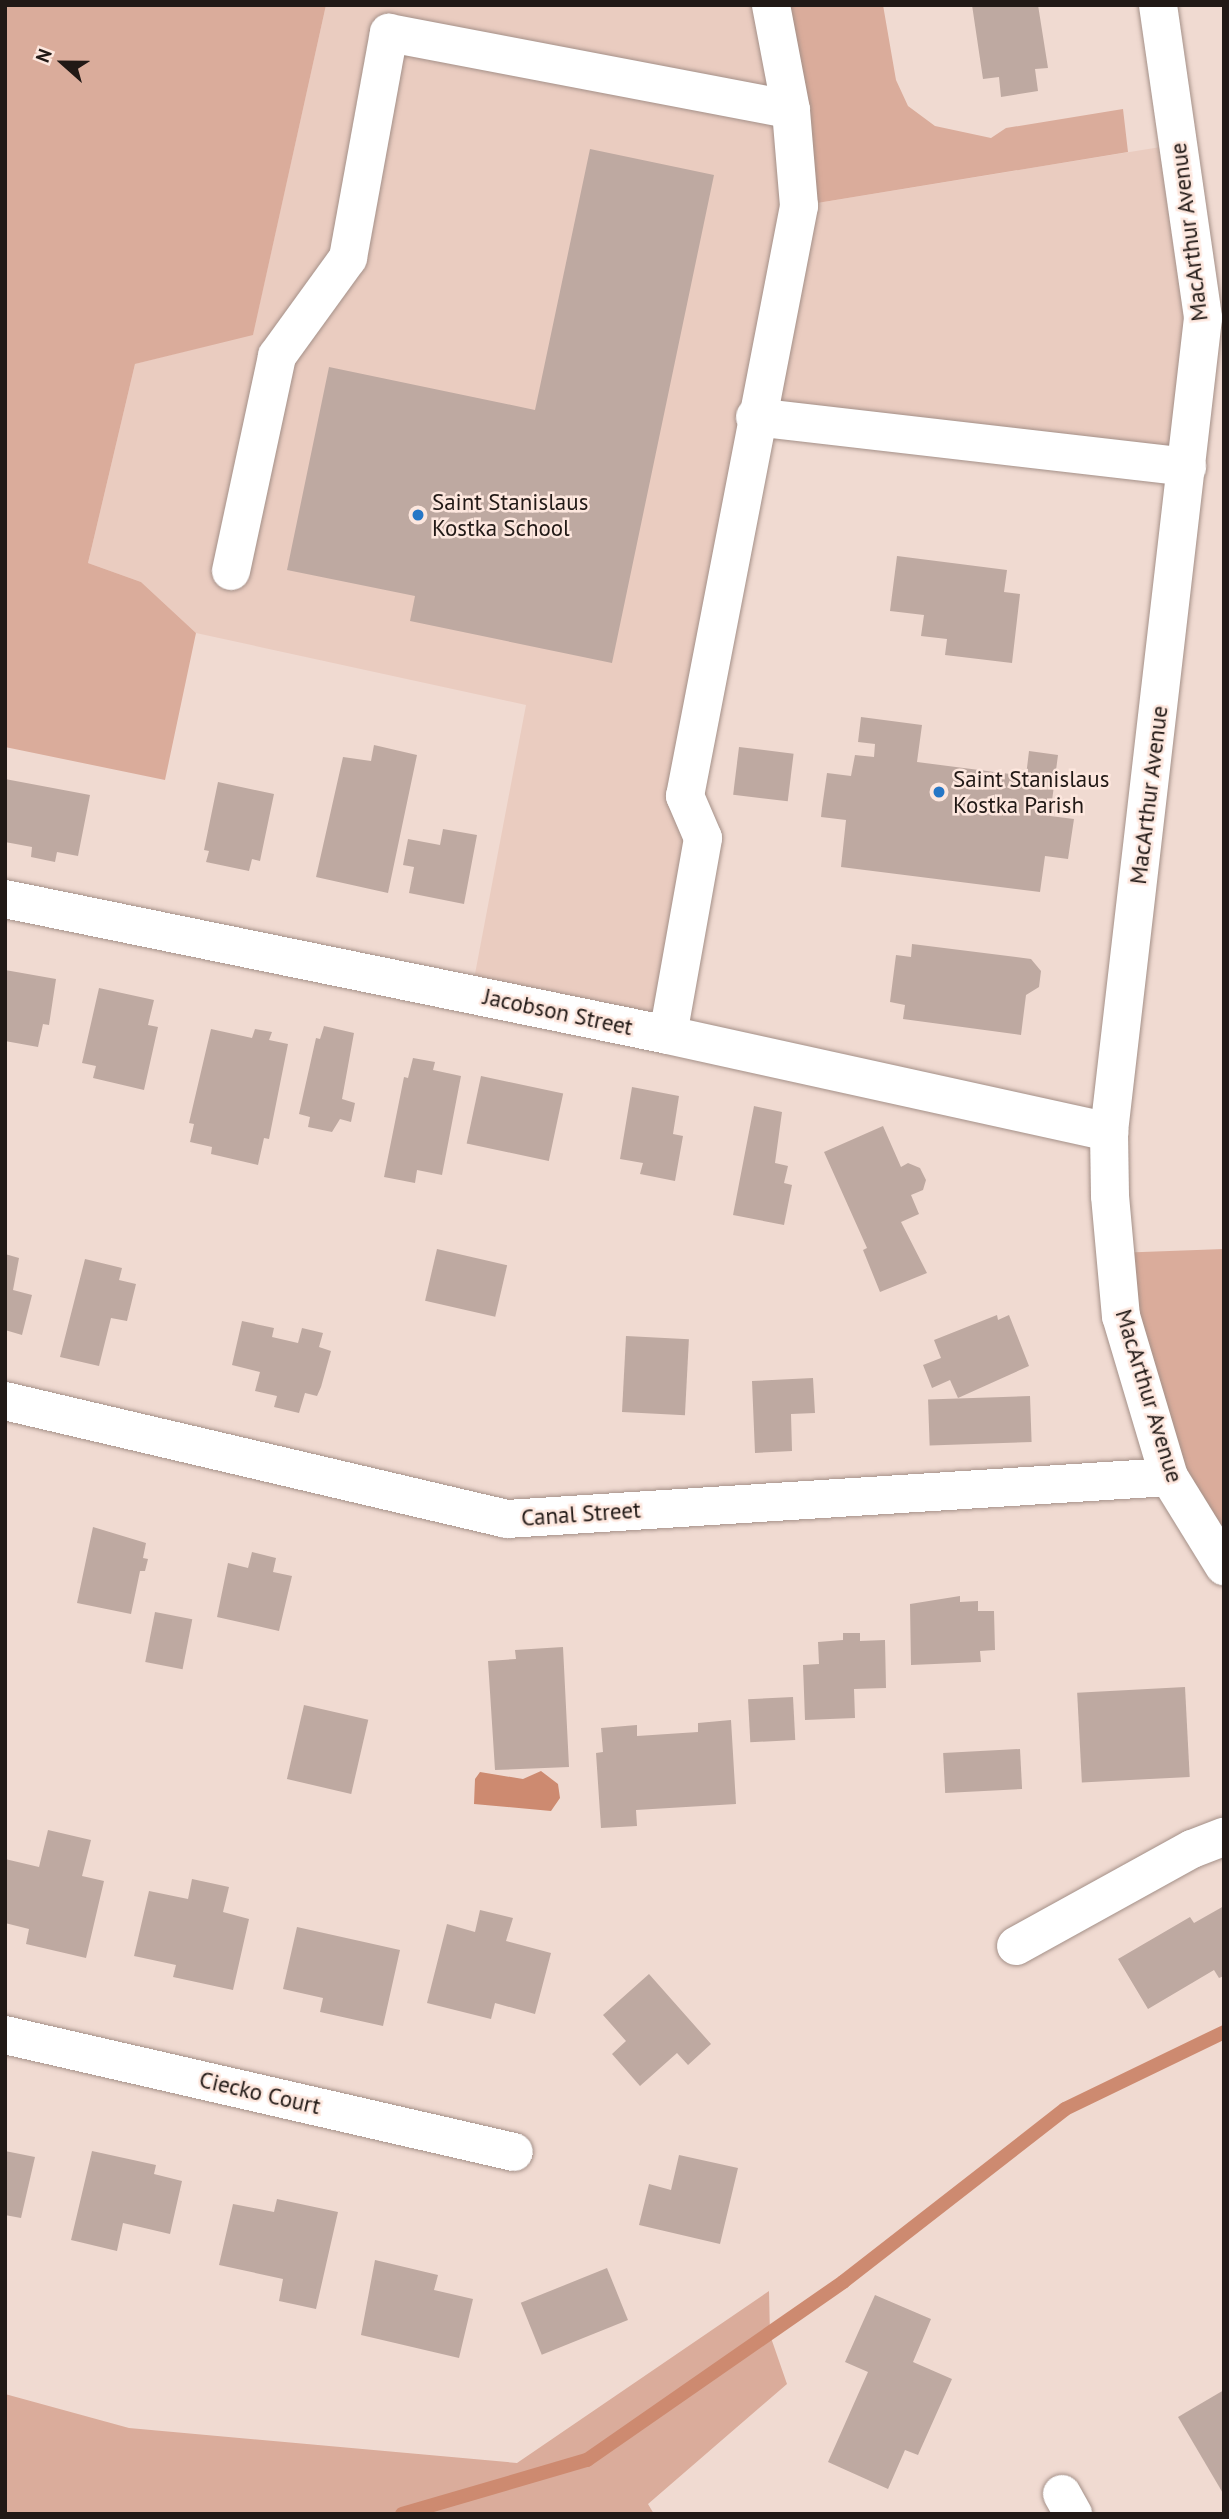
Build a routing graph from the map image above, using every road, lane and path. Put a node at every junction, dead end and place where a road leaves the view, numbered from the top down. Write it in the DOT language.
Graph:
graph roads {
  1 [pos="771,5"];
  2 [pos="1158,5"];
  3 [pos="791,110"];
  4 [pos="755,417"];
  5 [pos="1187,467"];
  6 [pos="231,571"];
  7 [pos="5,899"];
  8 [pos="668,1035"];
  9 [pos="1109,1132"];
  10 [pos="5,1401"];
  11 [pos="1169,1476"];
  12 [pos="1224,1566"];
  13 [pos="1224,1837"];
  14 [pos="1016,1947"];
  15 [pos="5,2035"];
  16 [pos="514,2152"];
  1 -- 3 [label="street"];
  2 -- 5 [label="street, MacArthur Avenue"];
  3 -- 4 [label="street"];
  3 -- 6 [label="street"];
  4 -- 5 [label="street"];
  4 -- 8 [label="street"];
  5 -- 9 [label="street, MacArthur Avenue"];
  7 -- 8 [label="street, Jacobson Street"];
  8 -- 9 [label="street, Jacobson Street"];
  9 -- 11 [label="street, MacArthur Avenue"];
  10 -- 11 [label="street, Canal Street"];
  11 -- 12 [label="street, MacArthur Avenue"];
  13 -- 14 [label="street"];
  15 -- 16 [label="street, Ciecko Court"];
}
